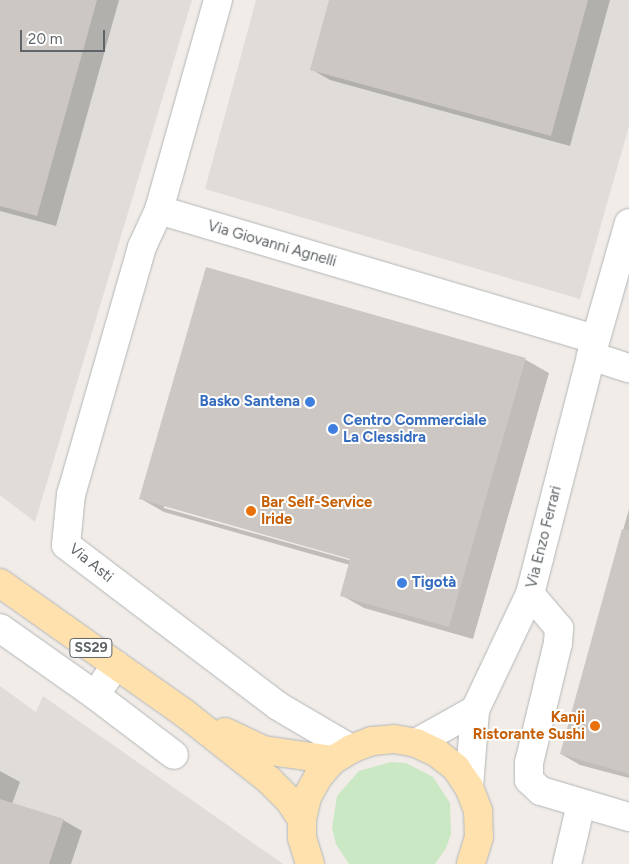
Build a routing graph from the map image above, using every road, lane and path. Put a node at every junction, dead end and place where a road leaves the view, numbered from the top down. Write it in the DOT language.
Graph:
graph roads {
  1 [pos="218,0"];
  2 [pos="158,210"];
  3 [pos="629,223"];
  4 [pos="593,348"];
  5 [pos="629,368"];
  6 [pos="0,582"];
  7 [pos="530,594"];
  8 [pos="0,628"];
  9 [pos="116,665"];
  10 [pos="95,695"];
  11 [pos="475,710"];
  12 [pos="183,712"];
  13 [pos="416,743"];
  14 [pos="342,754"];
  15 [pos="174,755"];
  16 [pos="469,787"];
  17 [pos="581,804"];
  18 [pos="629,817"];
  19 [pos="302,819"];
  20 [pos="307,862"];
  21 [pos="472,863"];
  22 [pos="567,864"];
  1 -- 2 [label="street"];
  2 -- 4 [label="street, Via Giovanni Agnelli"];
  2 -- 14 [label="street, Via Asti"];
  3 -- 4 [label="street, Via Enzo Ferrari"];
  4 -- 5 [label="street"];
  4 -- 7 [label="street, Via Enzo Ferrari"];
  6 -- 9 [label="main road, SS29"];
  7 -- 11 [label="street, Via Enzo Ferrari"];
  7 -- 17 [label="street"];
  8 -- 10 [label="street"];
  9 -- 10 [label="street"];
  9 -- 12 [label="main road, SS29"];
  10 -- 15 [label="street"];
  11 -- 13 [label="street"];
  11 -- 16 [label="street, Via Enzo Ferrari"];
  12 -- 14 [label="main road"];
  12 -- 19 [label="main road"];
  13 -- 14 [label="main road"];
  13 -- 16 [label="main road"];
  14 -- 19 [label="main road"];
  16 -- 21 [label="main road"];
  17 -- 18 [label="street"];
  17 -- 22 [label="street"];
  19 -- 20 [label="main road"];
}
